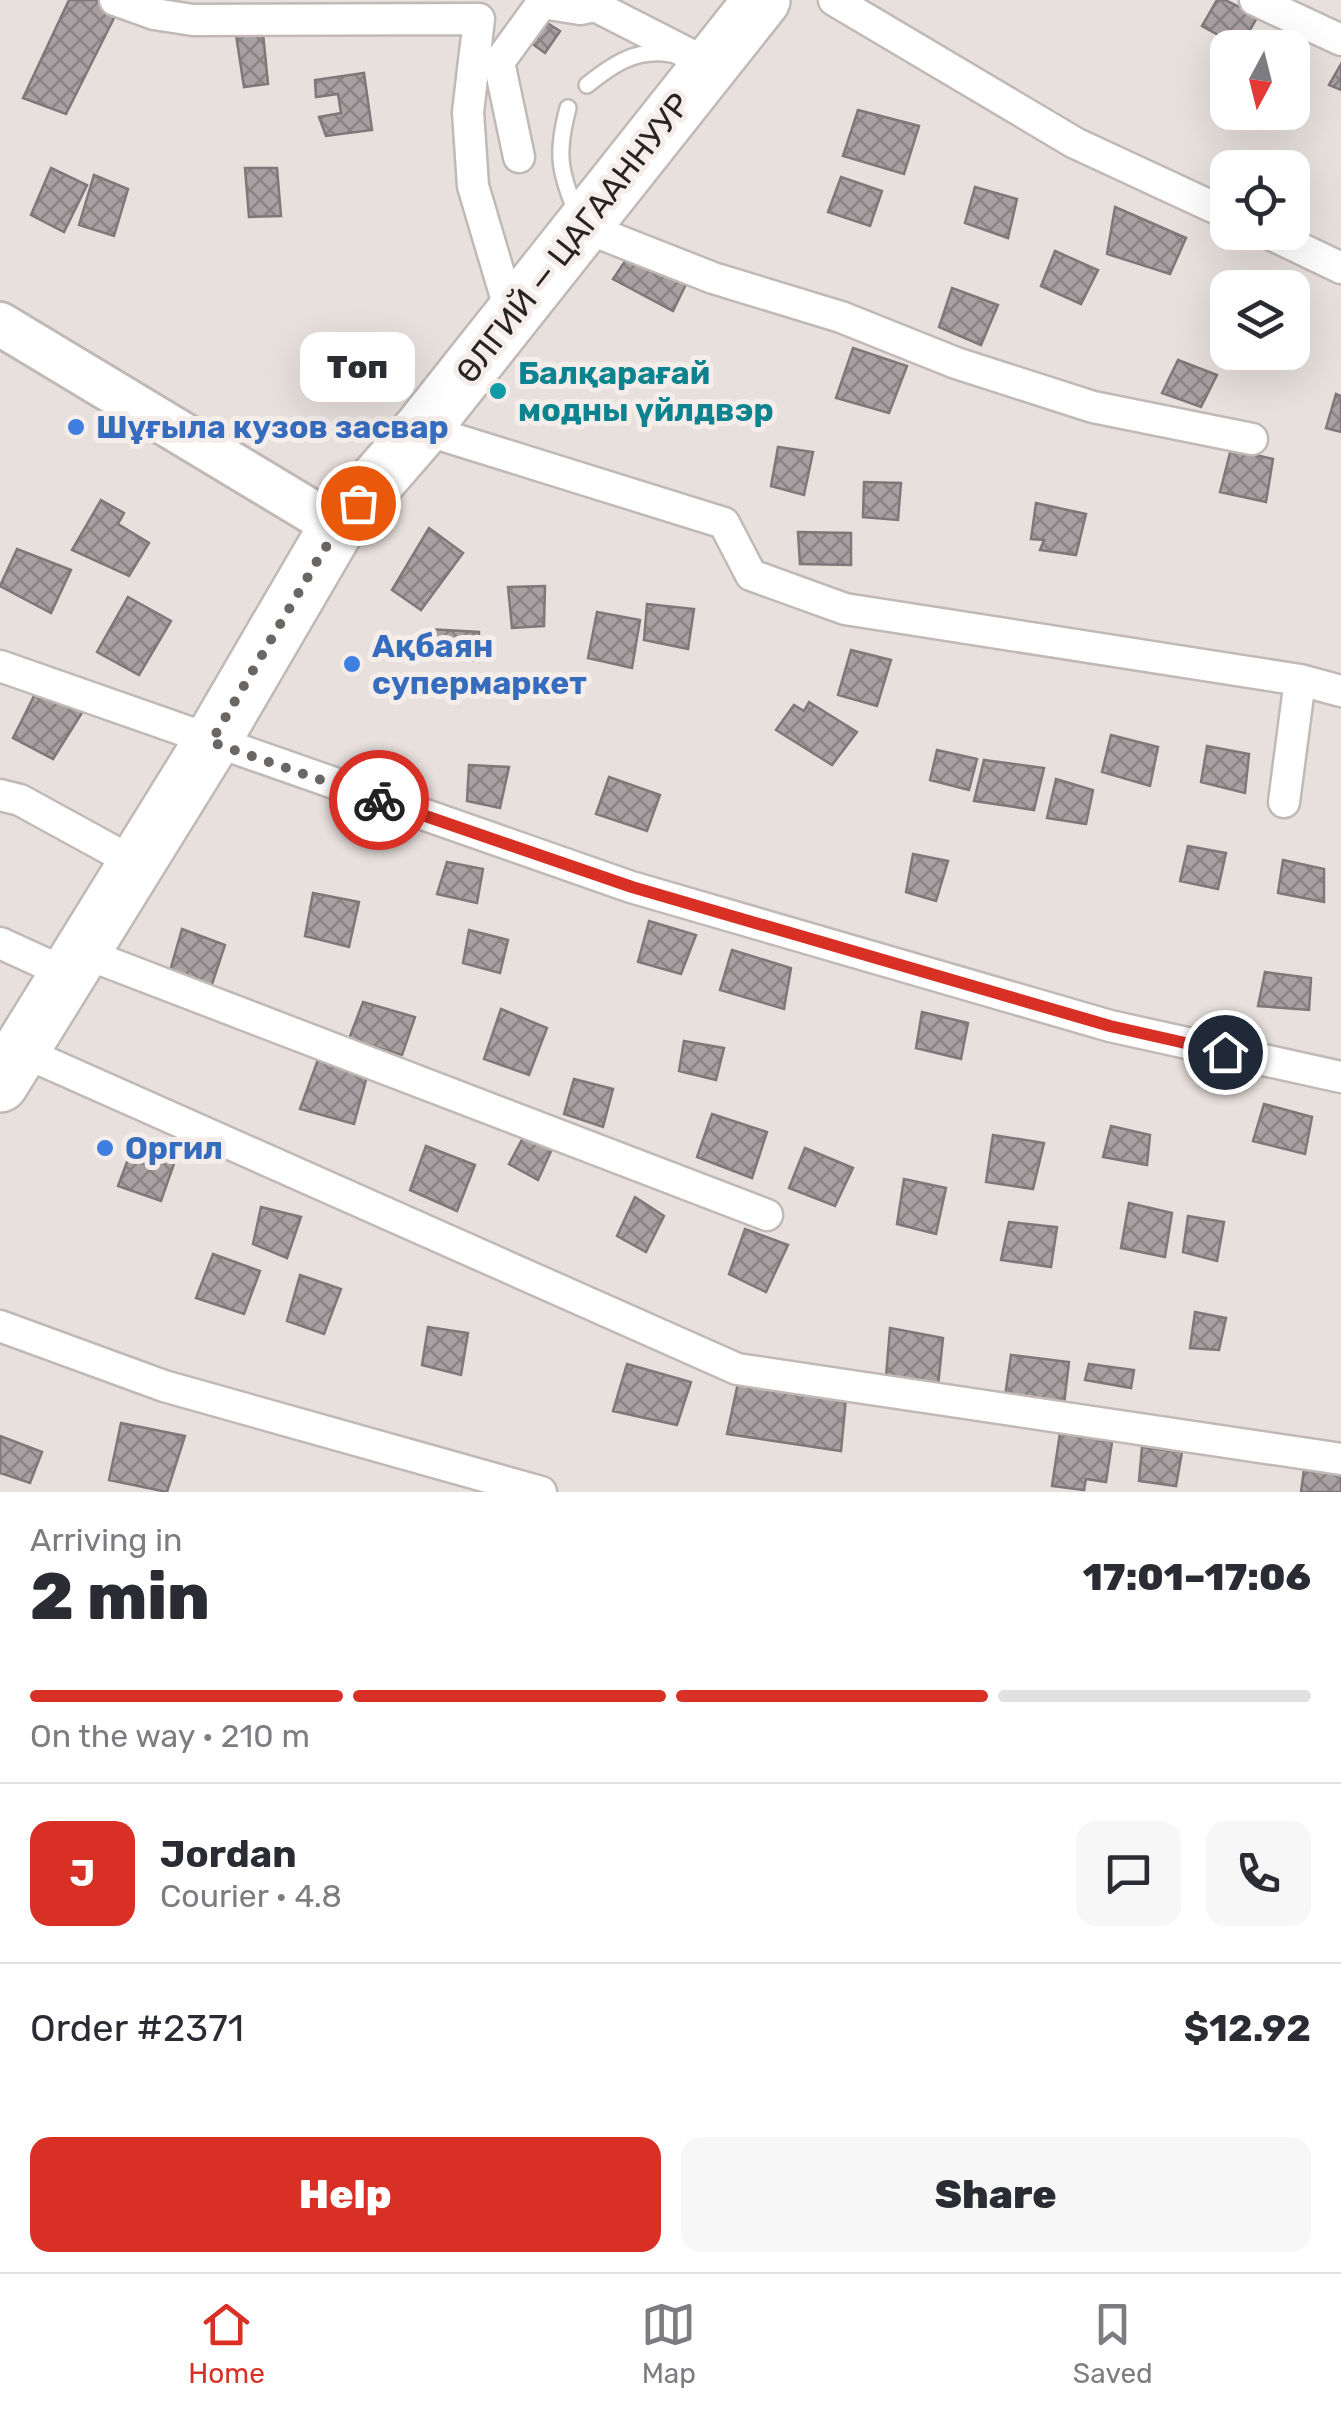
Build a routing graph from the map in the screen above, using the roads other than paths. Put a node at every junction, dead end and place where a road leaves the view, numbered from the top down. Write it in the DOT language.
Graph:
graph roads {
  1 [pos="115,0"];
  2 [pos="762,0"];
  3 [pos="834,0"];
  4 [pos="1255,0"];
  5 [pos="1341,40"];
  6 [pos="705,59"];
  7 [pos="587,85"];
  8 [pos="568,108"];
  9 [pos="519,157"];
  10 [pos="1210,206"];
  11 [pos="581,226"];
  12 [pos="1304,250"];
  13 [pos="1341,268"];
  14 [pos="511,314"];
  15 [pos="0,324"];
  16 [pos="422,429"];
  17 [pos="1252,439"];
  18 [pos="338,528"];
  19 [pos="0,666"];
  20 [pos="1300,680"];
  21 [pos="1341,691"];
  22 [pos="211,742"];
  23 [pos="0,795"];
  24 [pos="1284,802"];
  25 [pos="135,863"];
  26 [pos="0,942"];
  27 [pos="74,963"];
  28 [pos="10,1068"];
  29 [pos="1341,1076"];
  30 [pos="767,1214"];
  31 [pos="0,1326"];
  32 [pos="1341,1459"];
  33 [pos="541,1492"];
  1 -- 14 [label="street"];
  2 -- 6 [label="highway, ӨЛГИЙ — ЦАГААННУУР"];
  3 -- 10 [label="street"];
  4 -- 5 [label="street"];
  6 -- 7 [label="lane"];
  6 -- 9 [label="street"];
  6 -- 11 [label="highway, ӨЛГИЙ — ЦАГААННУУР"];
  8 -- 11 [label="lane"];
  11 -- 14 [label="highway, ӨЛГИЙ — ЦАГААННУУР"];
  11 -- 17 [label="street"];
  12 -- 13 [label="street"];
  14 -- 16 [label="highway, ӨЛГИЙ — ЦАГААННУУР"];
  15 -- 18 [label="street"];
  16 -- 18 [label="highway, ӨЛГИЙ — ЦАГААННУУР"];
  16 -- 20 [label="street"];
  18 -- 22 [label="highway, ӨЛГИЙ — ЦАГААННУУР"];
  19 -- 22 [label="street"];
  20 -- 21 [label="street"];
  20 -- 24 [label="street"];
  22 -- 25 [label="highway, ӨЛГИЙ — ЦАГААННУУР"];
  22 -- 29 [label="street"];
  23 -- 25 [label="street"];
  25 -- 27 [label="highway, ӨЛГИЙ — ЦАГААННУУР"];
  26 -- 27 [label="street"];
  27 -- 28 [label="highway, ӨЛГИЙ — ЦАГААННУУР"];
  27 -- 30 [label="street"];
  28 -- 32 [label="street"];
  31 -- 33 [label="street"];
}
